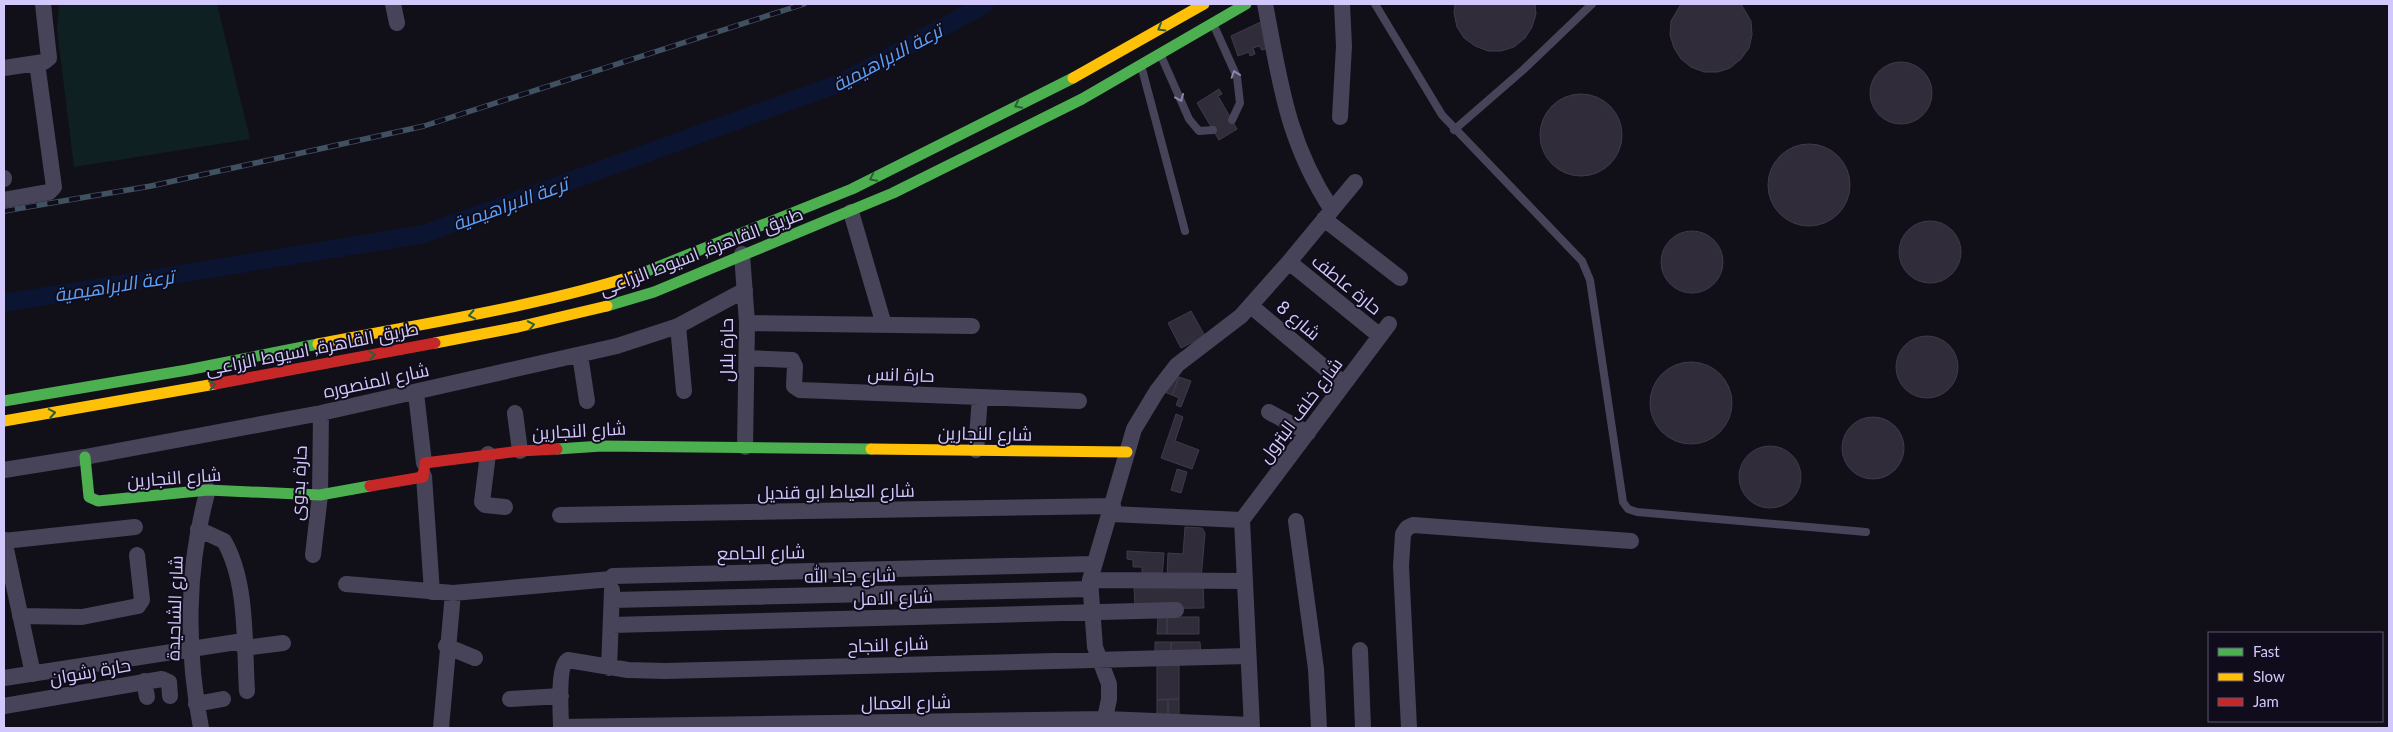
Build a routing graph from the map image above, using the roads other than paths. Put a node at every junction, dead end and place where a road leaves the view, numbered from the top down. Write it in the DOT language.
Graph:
graph roads {
  1 [pos="43,4"];
  2 [pos="393,4"];
  3 [pos="1246,4"];
  4 [pos="1265,4"];
  5 [pos="1342,4"];
  6 [pos="1375,4"];
  7 [pos="1592,4"];
  8 [pos="1207,12"];
  9 [pos="397,22"];
  10 [pos="1160,54"];
  11 [pos="43,58"];
  12 [pos="1141,65"];
  13 [pos="4,68"];
  14 [pos="1340,116"];
  15 [pos="1232,120"];
  16 [pos="1213,130"];
  17 [pos="1454,130"];
  18 [pos="1355,182"];
  19 [pos="4,200"];
  20 [pos="851,212"];
  21 [pos="1328,214"];
  22 [pos="1185,231"];
  23 [pos="742,254"];
  24 [pos="1289,262"];
  25 [pos="1400,278"];
  26 [pos="745,290"];
  27 [pos="1251,306"];
  28 [pos="747,323"];
  29 [pos="884,325"];
  30 [pos="678,326"];
  31 [pos="972,326"];
  32 [pos="1385,330"];
  33 [pos="580,355"];
  34 [pos="747,358"];
  35 [pos="1344,384"];
  36 [pos="684,391"];
  37 [pos="416,393"];
  38 [pos="980,397"];
  39 [pos="4,401"];
  40 [pos="587,401"];
  41 [pos="1078,401"];
  42 [pos="1269,412"];
  43 [pos="321,413"];
  44 [pos="515,413"];
  45 [pos="4,422"];
  46 [pos="1308,433"];
  47 [pos="744,446"];
  48 [pos="976,450"];
  49 [pos="520,451"];
  50 [pos="1128,452"];
  51 [pos="488,454"];
  52 [pos="85,457"];
  53 [pos="424,469"];
  54 [pos="4,470"];
  55 [pos="208,490"];
  56 [pos="320,494"];
  57 [pos="504,508"];
  58 [pos="1112,510"];
  59 [pos="560,516"];
  60 [pos="1242,520"];
  61 [pos="1296,521"];
  62 [pos="135,527"];
  63 [pos="198,529"];
  64 [pos="1866,532"];
  65 [pos="4,540"];
  66 [pos="1631,540"];
  67 [pos="313,554"];
  68 [pos="137,555"];
  69 [pos="612,578"];
  70 [pos="1091,578"];
  71 [pos="1245,581"];
  72 [pos="346,584"];
  73 [pos="432,592"];
  74 [pos="453,593"];
  75 [pos="612,600"];
  76 [pos="1176,610"];
  77 [pos="1091,611"];
  78 [pos="20,616"];
  79 [pos="611,625"];
  80 [pos="283,643"];
  81 [pos="243,644"];
  82 [pos="446,646"];
  83 [pos="190,650"];
  84 [pos="1360,650"];
  85 [pos="1248,656"];
  86 [pos="475,658"];
  87 [pos="1098,658"];
  88 [pos="609,668"];
  89 [pos="33,674"];
  90 [pos="4,678"];
  91 [pos="247,691"];
  92 [pos="170,696"];
  93 [pos="560,696"];
  94 [pos="224,699"];
  95 [pos="510,699"];
  96 [pos="196,704"];
  97 [pos="4,706"];
  98 [pos="1104,724"];
  99 [pos="1190,725"];
  100 [pos="709,727"];
  101 [pos="1252,727"];
  102 [pos="201,728"];
  103 [pos="441,728"];
  104 [pos="562,728"];
  105 [pos="1319,728"];
  106 [pos="1364,728"];
  107 [pos="1409,728"];
  1 -- 11 [label="street"];
  2 -- 9 [label="street"];
  3 -- 8 [label="main road, طريق القاهرة, اسيوط الزراعى"];
  4 -- 21 [label="street"];
  5 -- 14 [label="street"];
  6 -- 17 [label="lane"];
  7 -- 17 [label="lane"];
  8 -- 10 [label="main road, طريق القاهرة, اسيوط الزراعى"];
  15 -- 8 [label="lane, one-way"];
  8 -- 39 [label="main road, طريق القاهرة, اسيوط الزراعى, one-way"];
  10 -- 12 [label="main road, طريق القاهرة, اسيوط الزراعى"];
  10 -- 16 [label="lane, one-way"];
  11 -- 13 [label="street"];
  11 -- 19 [label="street"];
  12 -- 20 [label="main road, طريق القاهرة, اسيوط الزراعى"];
  12 -- 22 [label="lane"];
  17 -- 64 [label="lane"];
  18 -- 21 [label="street"];
  20 -- 23 [label="main road, طريق القاهرة, اسيوط الزراعى"];
  20 -- 29 [label="street"];
  21 -- 24 [label="street"];
  21 -- 25 [label="street"];
  23 -- 26 [label="street, حارة بلال"];
  45 -- 23 [label="main road, طريق القاهرة, اسيوط الزراعى, one-way"];
  24 -- 27 [label="street"];
  24 -- 32 [label="street, حارة عاطف"];
  26 -- 28 [label="street, حارة بلال"];
  26 -- 30 [label="street, شارع المنصوره"];
  27 -- 35 [label="street, شارع 8"];
  27 -- 50 [label="street"];
  28 -- 29 [label="street"];
  28 -- 34 [label="street, حارة بلال"];
  29 -- 31 [label="street"];
  30 -- 33 [label="street, شارع المنصوره"];
  30 -- 36 [label="street"];
  32 -- 35 [label="street, شارع خلف البترول"];
  33 -- 37 [label="street, شارع المنصوره"];
  33 -- 40 [label="street"];
  34 -- 38 [label="street, حارة انس"];
  34 -- 47 [label="street, حارة بلال"];
  35 -- 46 [label="street, شارع خلف البترول"];
  37 -- 43 [label="street, شارع المنصوره"];
  37 -- 53 [label="street"];
  38 -- 41 [label="street, حارة انس"];
  38 -- 48 [label="street"];
  42 -- 46 [label="street"];
  43 -- 52 [label="street, شارع المنصوره"];
  43 -- 56 [label="street, حارة بدوى"];
  44 -- 49 [label="street"];
  46 -- 60 [label="street, شارع خلف البترول"];
  47 -- 48 [label="main road, شارع النجارين"];
  47 -- 49 [label="main road, شارع النجارين"];
  48 -- 50 [label="main road, شارع النجارين"];
  49 -- 51 [label="main road, شارع النجارين"];
  50 -- 58 [label="street"];
  51 -- 53 [label="main road, شارع النجارين"];
  51 -- 57 [label="street"];
  52 -- 54 [label="street, شارع المنصوره"];
  52 -- 55 [label="main road, شارع النجارين"];
  53 -- 56 [label="main road, شارع النجارين"];
  53 -- 73 [label="street"];
  55 -- 56 [label="main road, شارع النجارين"];
  55 -- 63 [label="street, شارع الشاحيدة"];
  56 -- 67 [label="street, حارة بدوى"];
  58 -- 59 [label="street, شارع العياط ابو قنديل"];
  58 -- 60 [label="street, شارع العياط ابو قنديل"];
  58 -- 70 [label="street"];
  60 -- 71 [label="street"];
  61 -- 105 [label="street"];
  62 -- 65 [label="street"];
  63 -- 81 [label="street"];
  63 -- 83 [label="street, شارع الشاحيدة"];
  65 -- 78 [label="street"];
  66 -- 107 [label="street"];
  68 -- 78 [label="street"];
  69 -- 70 [label="street, شارع الجامع"];
  69 -- 74 [label="street, شارع الجامع"];
  69 -- 75 [label="street"];
  70 -- 71 [label="street, شارع جاد الله"];
  70 -- 75 [label="street, شارع جاد الله"];
  70 -- 77 [label="street"];
  71 -- 85 [label="street"];
  72 -- 73 [label="street, شارع الجامع"];
  73 -- 74 [label="street, شارع الجامع"];
  74 -- 82 [label="street"];
  75 -- 79 [label="street"];
  76 -- 77 [label="street, شارع الامل"];
  77 -- 79 [label="street, شارع الامل"];
  77 -- 87 [label="street"];
  78 -- 89 [label="street"];
  79 -- 88 [label="street"];
  80 -- 81 [label="street"];
  81 -- 83 [label="street"];
  81 -- 91 [label="street"];
  82 -- 86 [label="street"];
  82 -- 103 [label="street"];
  83 -- 89 [label="street"];
  83 -- 96 [label="street, شارع الشاحيدة"];
  84 -- 106 [label="street"];
  85 -- 87 [label="street, شارع النجاح"];
  85 -- 101 [label="street"];
  87 -- 88 [label="street, شارع النجاح"];
  87 -- 98 [label="street"];
  88 -- 93 [label="street, شارع النجاح"];
  89 -- 90 [label="street"];
  92 -- 97 [label="street, حارة رشوان"];
  93 -- 95 [label="street"];
  93 -- 104 [label="street"];
  94 -- 96 [label="street"];
  96 -- 102 [label="street, شارع الشاحيدة"];
  98 -- 99 [label="street, شارع العمال"];
  98 -- 100 [label="street, شارع العمال"];
  99 -- 101 [label="street, شارع العمال"];
  100 -- 104 [label="street, شارع العمال"];
}
